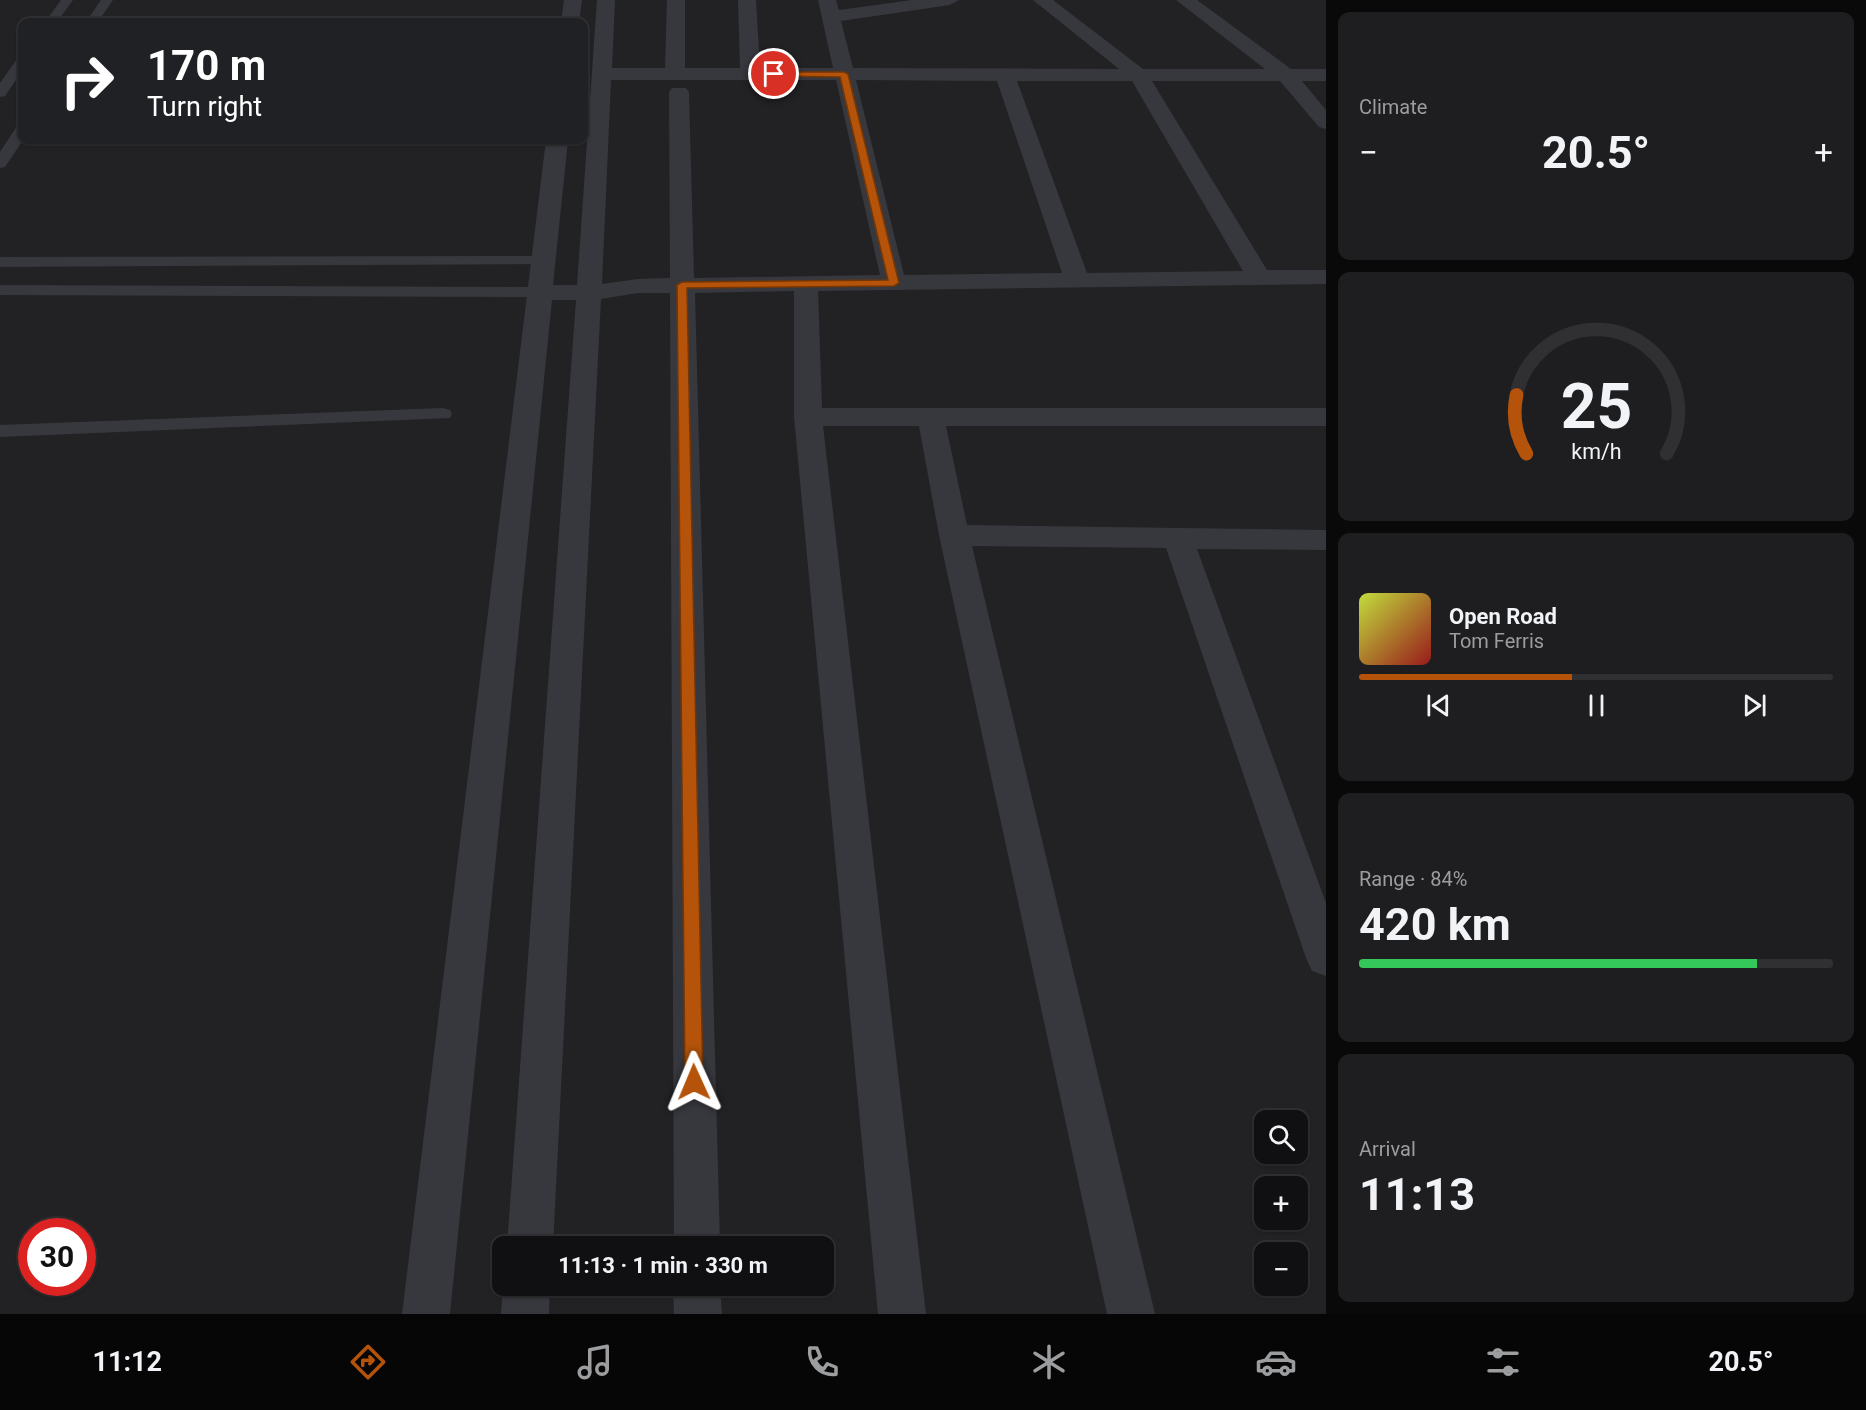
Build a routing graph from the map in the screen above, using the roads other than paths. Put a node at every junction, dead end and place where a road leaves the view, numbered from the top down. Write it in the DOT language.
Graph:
graph roads {
  1 [pos="67,0"];
  2 [pos="106,0"];
  3 [pos="573,0"];
  4 [pos="606,0"];
  5 [pos="676,0"];
  6 [pos="747,0"];
  7 [pos="950,0"];
  8 [pos="1042,0"];
  9 [pos="1185,0"];
  10 [pos="829,8"];
  11 [pos="54,18"];
  12 [pos="95,18"];
  13 [pos="571,18"];
  14 [pos="18,68"];
  15 [pos="602,74"];
  16 [pos="750,74"];
  17 [pos="844,74"];
  18 [pos="1005,74"];
  19 [pos="1139,75"];
  20 [pos="1286,75"];
  21 [pos="1326,75"];
  22 [pos="677,83"];
  23 [pos="0,93"];
  24 [pos="1326,123"];
  25 [pos="18,135"];
  26 [pos="557,144"];
  27 [pos="0,164"];
  28 [pos="0,262"];
  29 [pos="566,272"];
  30 [pos="1326,277"];
  31 [pos="1259,278"];
  32 [pos="1077,280"];
  33 [pos="894,283"];
  34 [pos="806,284"];
  35 [pos="682,285"];
  36 [pos="0,290"];
  37 [pos="443,414"];
  38 [pos="808,417"];
  39 [pos="1326,417"];
  40 [pos="931,418"];
  41 [pos="0,431"];
  42 [pos="954,535"];
  43 [pos="1178,538"];
  44 [pos="1326,540"];
  45 [pos="1326,958"];
  46 [pos="531,1236"];
  47 [pos="697,1236"];
  48 [pos="526,1296"];
  49 [pos="697,1296"];
  50 [pos="426,1314"];
  51 [pos="525,1314"];
  52 [pos="698,1314"];
  53 [pos="902,1314"];
  54 [pos="1131,1314"];
  1 -- 11 [label="lane"];
  2 -- 12 [label="lane"];
  3 -- 13 [label="street"];
  4 -- 15 [label="street"];
  5 -- 22 [label="street"];
  6 -- 16 [label="street"];
  7 -- 10 [label="street"];
  8 -- 19 [label="street"];
  9 -- 20 [label="street"];
  10 -- 17 [label="street"];
  14 -- 23 [label="lane"];
  15 -- 22 [label="street"];
  15 -- 29 [label="street"];
  16 -- 17 [label="street"];
  16 -- 22 [label="street"];
  17 -- 18 [label="street"];
  17 -- 33 [label="street"];
  18 -- 19 [label="street"];
  18 -- 32 [label="street"];
  19 -- 20 [label="street"];
  19 -- 31 [label="street"];
  20 -- 21 [label="street"];
  20 -- 24 [label="street"];
  22 -- 35 [label="street"];
  25 -- 27 [label="lane"];
  26 -- 29 [label="street"];
  28 -- 29 [label="lane"];
  29 -- 35 [label="street"];
  29 -- 36 [label="lane"];
  29 -- 46 [label="street"];
  29 -- 50 [label="street"];
  30 -- 31 [label="street"];
  31 -- 32 [label="street"];
  32 -- 33 [label="street"];
  33 -- 34 [label="street"];
  34 -- 35 [label="street"];
  34 -- 38 [label="street"];
  35 -- 47 [label="street"];
  37 -- 41 [label="lane"];
  38 -- 40 [label="street"];
  38 -- 53 [label="street"];
  39 -- 40 [label="street"];
  40 -- 42 [label="street"];
  42 -- 43 [label="street"];
  42 -- 54 [label="street"];
  43 -- 44 [label="street"];
  43 -- 45 [label="street"];
  48 -- 51 [label="street"];
  49 -- 52 [label="street"];
}
